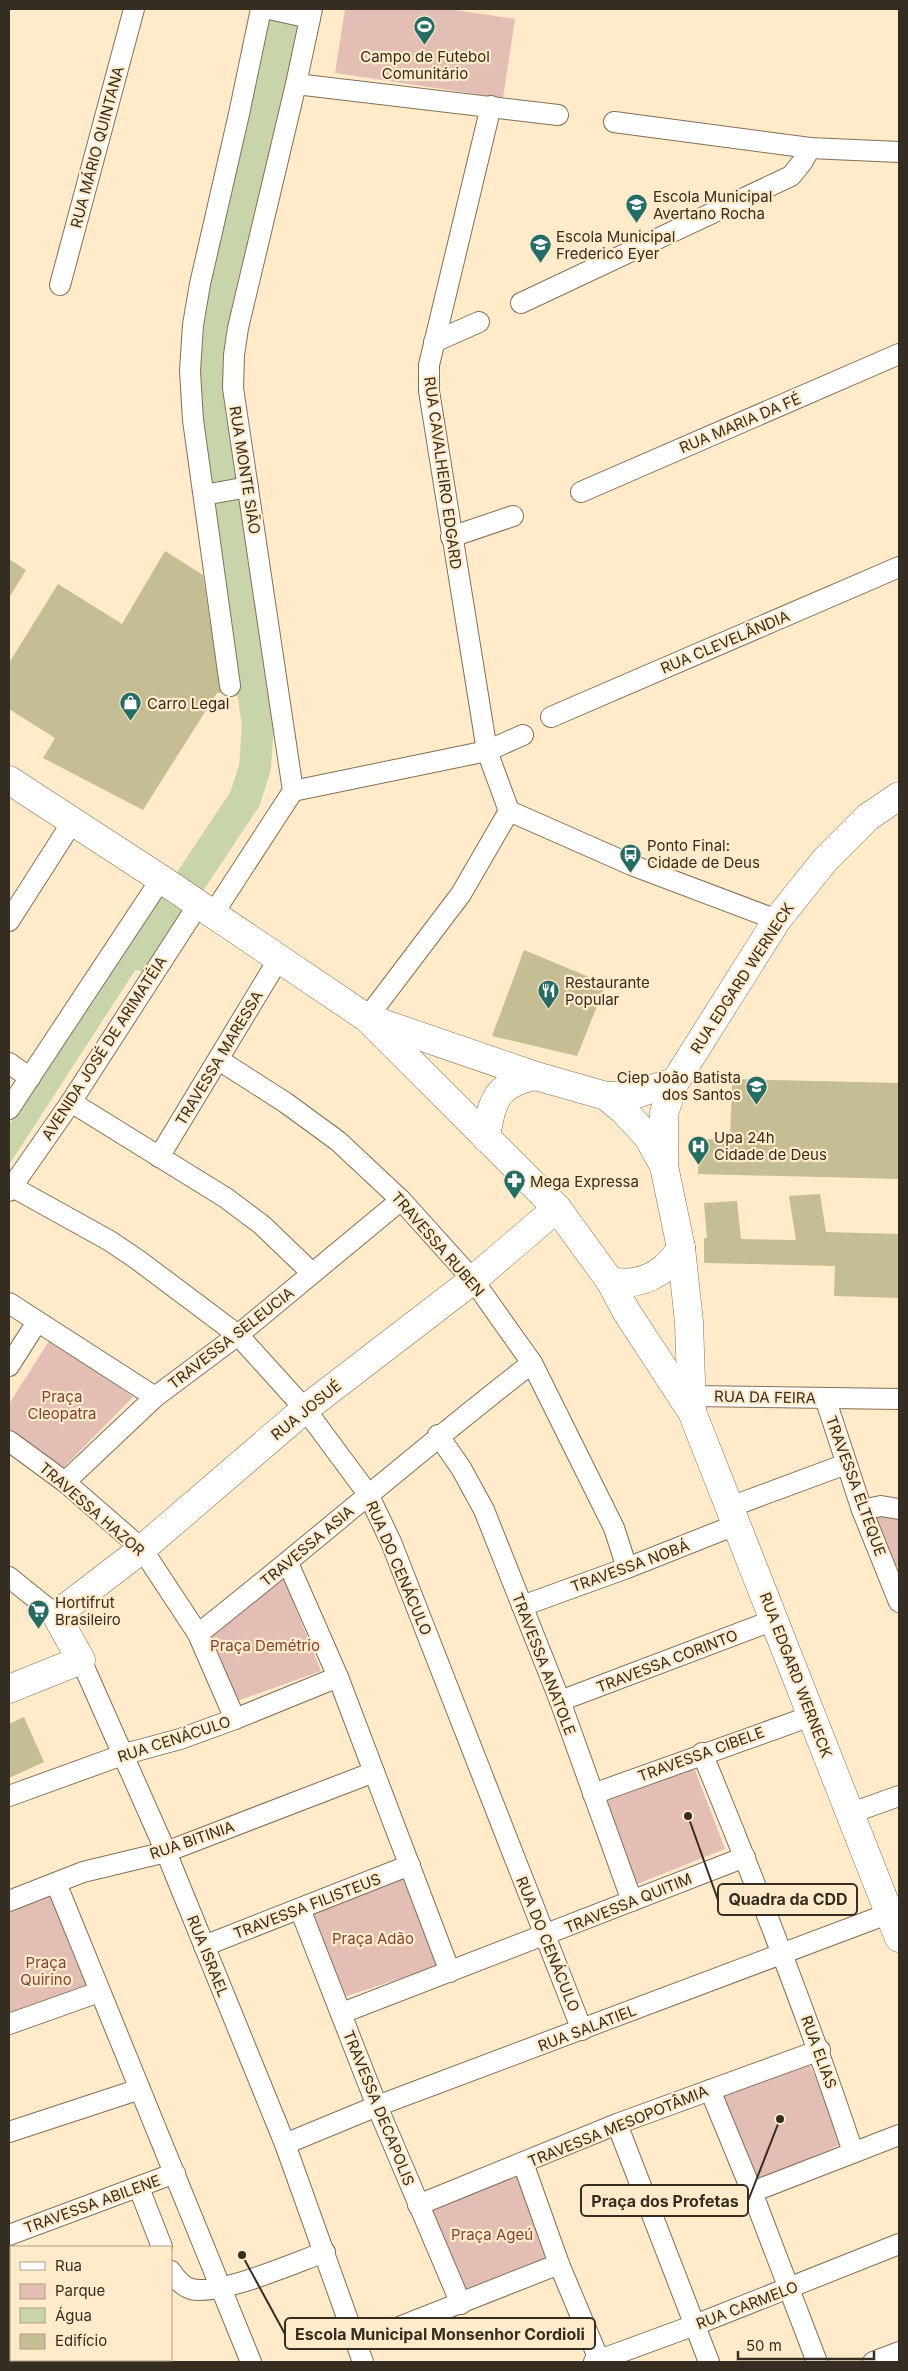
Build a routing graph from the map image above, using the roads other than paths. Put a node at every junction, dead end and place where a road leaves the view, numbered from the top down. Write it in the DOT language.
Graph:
graph roads {
  1 [pos="134,9"];
  2 [pos="268,9"];
  3 [pos="306,14"];
  4 [pos="296,84"];
  5 [pos="491,106"];
  6 [pos="558,115"];
  7 [pos="614,122"];
  8 [pos="810,148"];
  9 [pos="899,152"];
  10 [pos="60,285"];
  11 [pos="521,303"];
  12 [pos="479,322"];
  13 [pos="434,342"];
  14 [pos="899,354"];
  15 [pos="225,491"];
  16 [pos="581,492"];
  17 [pos="513,516"];
  18 [pos="451,538"];
  19 [pos="899,567"];
  20 [pos="230,686"];
  21 [pos="552,717"];
  22 [pos="523,735"];
  23 [pos="487,751"];
  24 [pos="9,780"];
  25 [pos="293,791"];
  26 [pos="899,796"];
  27 [pos="509,811"];
  28 [pos="73,821"];
  29 [pos="186,896"];
  30 [pos="777,920"];
  31 [pos="9,921"];
  32 [pos="278,960"];
  33 [pos="367,1018"];
  34 [pos="219,1060"];
  35 [pos="9,1063"];
  36 [pos="536,1076"];
  37 [pos="30,1078"];
  38 [pos="675,1082"];
  39 [pos="606,1096"];
  40 [pos="72,1102"];
  41 [pos="9,1109"];
  42 [pos="486,1138"];
  43 [pos="160,1157"];
  44 [pos="664,1166"];
  45 [pos="10,1188"];
  46 [pos="401,1200"];
  47 [pos="557,1208"];
  48 [pos="681,1248"];
  49 [pos="312,1273"];
  50 [pos="473,1280"];
  51 [pos="610,1282"];
  52 [pos="9,1303"];
  53 [pos="37,1322"];
  54 [pos="238,1335"];
  55 [pos="532,1363"];
  56 [pos="9,1366"];
  57 [pos="155,1397"];
  58 [pos="825,1398"];
  59 [pos="899,1399"];
  60 [pos="692,1404"];
  61 [pos="304,1409"];
  62 [pos="438,1435"];
  63 [pos="9,1440"];
  64 [pos="846,1464"];
  65 [pos="65,1482"];
  66 [pos="368,1494"];
  67 [pos="899,1509"];
  68 [pos="862,1510"];
  69 [pos="734,1516"];
  70 [pos="142,1549"];
  71 [pos="288,1563"];
  72 [pos="628,1568"];
  73 [pos="9,1577"];
  74 [pos="896,1581"];
  75 [pos="899,1602"];
  76 [pos="522,1606"];
  77 [pos="56,1615"];
  78 [pos="774,1620"];
  79 [pos="198,1634"];
  80 [pos="81,1660"];
  81 [pos="338,1677"];
  82 [pos="9,1689"];
  83 [pos="560,1701"];
  84 [pos="811,1716"];
  85 [pos="235,1719"];
  86 [pos="702,1753"];
  87 [pos="125,1754"];
  88 [pos="374,1772"];
  89 [pos="593,1794"];
  90 [pos="9,1796"];
  91 [pos="899,1796"];
  92 [pos="851,1813"];
  93 [pos="166,1852"];
  94 [pos="745,1857"];
  95 [pos="410,1865"];
  96 [pos="56,1883"];
  97 [pos="9,1900"];
  98 [pos="632,1901"];
  99 [pos="300,1909"];
  100 [pos="890,1913"];
  101 [pos="544,1936"];
  102 [pos="899,1938"];
  103 [pos="204,1946"];
  104 [pos="783,1953"];
  105 [pos="450,1972"];
  106 [pos="99,1992"];
  107 [pos="342,2013"];
  108 [pos="9,2024"];
  109 [pos="582,2030"];
  110 [pos="820,2050"];
  111 [pos="140,2089"];
  112 [pos="710,2090"];
  113 [pos="377,2106"];
  114 [pos="617,2124"];
  115 [pos="9,2132"];
  116 [pos="899,2135"];
  117 [pos="285,2144"];
  118 [pos="853,2152"];
  119 [pos="523,2163"];
  120 [pos="175,2173"];
  121 [pos="139,2188"];
  122 [pos="752,2192"];
  123 [pos="418,2205"];
  124 [pos="9,2235"];
  125 [pos="899,2244"];
  126 [pos="162,2246"];
  127 [pos="324,2252"];
  128 [pos="559,2264"];
  129 [pos="172,2272"];
  130 [pos="221,2288"];
  131 [pos="790,2288"];
  132 [pos="461,2304"];
  133 [pos="695,2325"];
  134 [pos="356,2344"];
  135 [pos="899,2352"];
  136 [pos="251,2362"];
  137 [pos="363,2362"];
  138 [pos="598,2362"];
  139 [pos="708,2362"];
  140 [pos="817,2362"];
  141 [pos="873,2362"];
  1 -- 10 [label="street, RUA MÁRIO QUINTANA"];
  2 -- 3 [label="street"];
  2 -- 15 [label="street, RUA MONTE SIÃO"];
  3 -- 4 [label="street, RUA MONTE SIÃO"];
  4 -- 5 [label="street"];
  4 -- 15 [label="street, RUA MONTE SIÃO"];
  5 -- 6 [label="street"];
  5 -- 13 [label="street, RUA CAVALHEIRO EDGARD"];
  7 -- 8 [label="street"];
  8 -- 9 [label="street"];
  8 -- 11 [label="street"];
  12 -- 13 [label="street"];
  13 -- 18 [label="street, RUA CAVALHEIRO EDGARD"];
  14 -- 16 [label="street, RUA MARIA DA FÉ"];
  15 -- 20 [label="street, RUA MONTE SIÃO"];
  15 -- 25 [label="street, RUA MONTE SIÃO"];
  17 -- 18 [label="street"];
  18 -- 23 [label="street, RUA CAVALHEIRO EDGARD"];
  19 -- 21 [label="street, RUA CLEVELÂNDIA"];
  22 -- 23 [label="street"];
  23 -- 25 [label="street"];
  23 -- 27 [label="street, RUA CAVALHEIRO EDGARD"];
  24 -- 28 [label="main road"];
  25 -- 29 [label="street"];
  26 -- 30 [label="main road, RUA EDGARD WERNECK"];
  27 -- 30 [label="street"];
  27 -- 33 [label="street"];
  28 -- 29 [label="main road"];
  28 -- 31 [label="street"];
  29 -- 32 [label="main road"];
  29 -- 37 [label="street"];
  29 -- 40 [label="street, AVENIDA JOSÉ DE ARIMATÉIA"];
  30 -- 38 [label="main road, RUA EDGARD WERNECK"];
  32 -- 33 [label="main road"];
  32 -- 34 [label="street, TRAVESSA MARESSA"];
  33 -- 36 [label="main road"];
  33 -- 42 [label="main road"];
  34 -- 43 [label="street, TRAVESSA MARESSA"];
  34 -- 46 [label="street, TRAVESSA RUBEN"];
  35 -- 37 [label="street"];
  36 -- 39 [label="main road"];
  36 -- 42 [label="main road"];
  37 -- 41 [label="street"];
  38 -- 39 [label="main road"];
  38 -- 44 [label="main road, RUA EDGARD WERNECK"];
  39 -- 44 [label="main road"];
  40 -- 43 [label="street"];
  40 -- 45 [label="street, AVENIDA JOSÉ DE ARIMATÉIA"];
  42 -- 47 [label="main road"];
  43 -- 49 [label="street"];
  44 -- 48 [label="main road"];
  45 -- 54 [label="street, RUA DO CENÁCULO"];
  46 -- 49 [label="street, TRAVESSA SELEUCIA"];
  46 -- 50 [label="street, TRAVESSA RUBEN"];
  47 -- 50 [label="main road, RUA JOSUÉ"];
  47 -- 51 [label="main road"];
  48 -- 51 [label="main road"];
  48 -- 60 [label="main road"];
  49 -- 54 [label="street, TRAVESSA SELEUCIA"];
  50 -- 55 [label="street, TRAVESSA RUBEN"];
  50 -- 61 [label="main road, RUA JOSUÉ"];
  51 -- 60 [label="main road"];
  52 -- 53 [label="street"];
  53 -- 56 [label="street"];
  53 -- 57 [label="street"];
  54 -- 57 [label="street, TRAVESSA SELEUCIA"];
  54 -- 61 [label="street, RUA DO CENÁCULO"];
  55 -- 62 [label="street, TRAVESSA ASIA"];
  55 -- 72 [label="street, TRAVESSA RUBEN"];
  57 -- 65 [label="street, TRAVESSA SELEUCIA"];
  58 -- 59 [label="street, RUA DA FEIRA"];
  58 -- 60 [label="street, RUA DA FEIRA"];
  58 -- 64 [label="street, TRAVESSA ELTEQUE"];
  60 -- 69 [label="main road, RUA EDGARD WERNECK"];
  61 -- 66 [label="street, RUA DO CENÁCULO"];
  61 -- 70 [label="main road, RUA JOSUÉ"];
  62 -- 66 [label="street, TRAVESSA ASIA"];
  62 -- 76 [label="street, TRAVESSA ANATOLE"];
  63 -- 65 [label="street, TRAVESSA HAZOR"];
  64 -- 68 [label="street, TRAVESSA ELTEQUE"];
  64 -- 69 [label="street, TRAVESSA NOBÁ"];
  65 -- 70 [label="street, TRAVESSA HAZOR"];
  66 -- 71 [label="street, TRAVESSA ASIA"];
  66 -- 101 [label="street, RUA DO CENÁCULO"];
  67 -- 68 [label="street"];
  68 -- 74 [label="street, TRAVESSA ELTEQUE"];
  69 -- 72 [label="street, TRAVESSA NOBÁ"];
  69 -- 78 [label="main road, RUA EDGARD WERNECK"];
  70 -- 77 [label="main road, RUA JOSUÉ"];
  70 -- 79 [label="street, TRAVESSA HAZOR"];
  71 -- 79 [label="street, TRAVESSA ASIA"];
  71 -- 81 [label="street"];
  72 -- 76 [label="street, TRAVESSA NOBÁ"];
  73 -- 77 [label="street, RUA ISRAEL"];
  74 -- 75 [label="street, TRAVESSA ELTEQUE"];
  76 -- 83 [label="street, TRAVESSA ANATOLE"];
  77 -- 80 [label="main road, RUA ISRAEL"];
  78 -- 83 [label="street, TRAVESSA CORINTO"];
  78 -- 84 [label="main road, RUA EDGARD WERNECK"];
  79 -- 85 [label="street, TRAVESSA HAZOR"];
  80 -- 82 [label="main road"];
  80 -- 87 [label="street, RUA ISRAEL"];
  81 -- 85 [label="street, RUA CENÁCULO"];
  81 -- 88 [label="street"];
  83 -- 89 [label="street, TRAVESSA ANATOLE"];
  84 -- 86 [label="street, TRAVESSA CIBELE"];
  84 -- 92 [label="main road, RUA EDGARD WERNECK"];
  85 -- 87 [label="street, RUA CENÁCULO"];
  86 -- 89 [label="street, TRAVESSA CIBELE"];
  86 -- 94 [label="street, RUA ELIAS"];
  87 -- 90 [label="street, RUA CENÁCULO"];
  87 -- 93 [label="street, RUA ISRAEL"];
  88 -- 93 [label="street, RUA BITINIA"];
  88 -- 95 [label="street"];
  89 -- 98 [label="street, TRAVESSA ANATOLE"];
  91 -- 92 [label="street"];
  92 -- 100 [label="main road, RUA EDGARD WERNECK"];
  93 -- 96 [label="street, RUA BITINIA"];
  93 -- 103 [label="street, RUA ISRAEL"];
  94 -- 98 [label="street, TRAVESSA QUITIM"];
  94 -- 104 [label="street, RUA ELIAS"];
  95 -- 99 [label="street, TRAVESSA FILISTEUS"];
  95 -- 105 [label="street"];
  96 -- 97 [label="street, RUA BITINIA"];
  96 -- 106 [label="street"];
  98 -- 101 [label="street, TRAVESSA QUITIM"];
  99 -- 103 [label="street, TRAVESSA FILISTEUS"];
  99 -- 107 [label="street, TRAVESSA DECAPOLIS"];
  100 -- 102 [label="main road, RUA EDGARD WERNECK"];
  100 -- 104 [label="street, RUA SALATIEL"];
  101 -- 105 [label="street, TRAVESSA QUITIM"];
  101 -- 109 [label="street, RUA DO CENÁCULO"];
  103 -- 117 [label="street, RUA ISRAEL"];
  104 -- 109 [label="street, RUA SALATIEL"];
  104 -- 110 [label="street, RUA ELIAS"];
  105 -- 107 [label="street, TRAVESSA QUITIM"];
  106 -- 108 [label="street"];
  106 -- 111 [label="street"];
  107 -- 113 [label="street, TRAVESSA DECAPOLIS"];
  109 -- 113 [label="street, RUA SALATIEL"];
  110 -- 112 [label="street, TRAVESSA MESOPOTÂMIA"];
  110 -- 118 [label="street, RUA ELIAS"];
  111 -- 115 [label="street"];
  111 -- 120 [label="street"];
  112 -- 114 [label="street, TRAVESSA MESOPOTÂMIA"];
  112 -- 122 [label="street"];
  113 -- 117 [label="street, RUA SALATIEL"];
  113 -- 123 [label="street, TRAVESSA DECAPOLIS"];
  114 -- 119 [label="street, TRAVESSA MESOPOTÂMIA"];
  114 -- 133 [label="street"];
  116 -- 118 [label="street"];
  117 -- 127 [label="street, RUA ISRAEL"];
  118 -- 122 [label="street"];
  119 -- 123 [label="street, TRAVESSA MESOPOTÂMIA"];
  119 -- 128 [label="street"];
  120 -- 121 [label="street, TRAVESSA ABILENE"];
  120 -- 130 [label="street"];
  121 -- 124 [label="street, TRAVESSA ABILENE"];
  121 -- 126 [label="street"];
  122 -- 131 [label="street"];
  123 -- 132 [label="street, TRAVESSA DECAPOLIS"];
  125 -- 131 [label="street, RUA CARMELO"];
  127 -- 130 [label="street"];
  127 -- 134 [label="street, RUA ISRAEL"];
  128 -- 132 [label="street"];
  128 -- 138 [label="street"];
  129 -- 130 [label="street"];
  130 -- 136 [label="street"];
  131 -- 133 [label="street, RUA CARMELO"];
  131 -- 140 [label="street"];
  132 -- 134 [label="street"];
  133 -- 138 [label="street, RUA CARMELO"];
  133 -- 139 [label="street"];
  134 -- 137 [label="street, RUA ISRAEL"];
  135 -- 141 [label="street"];
}
